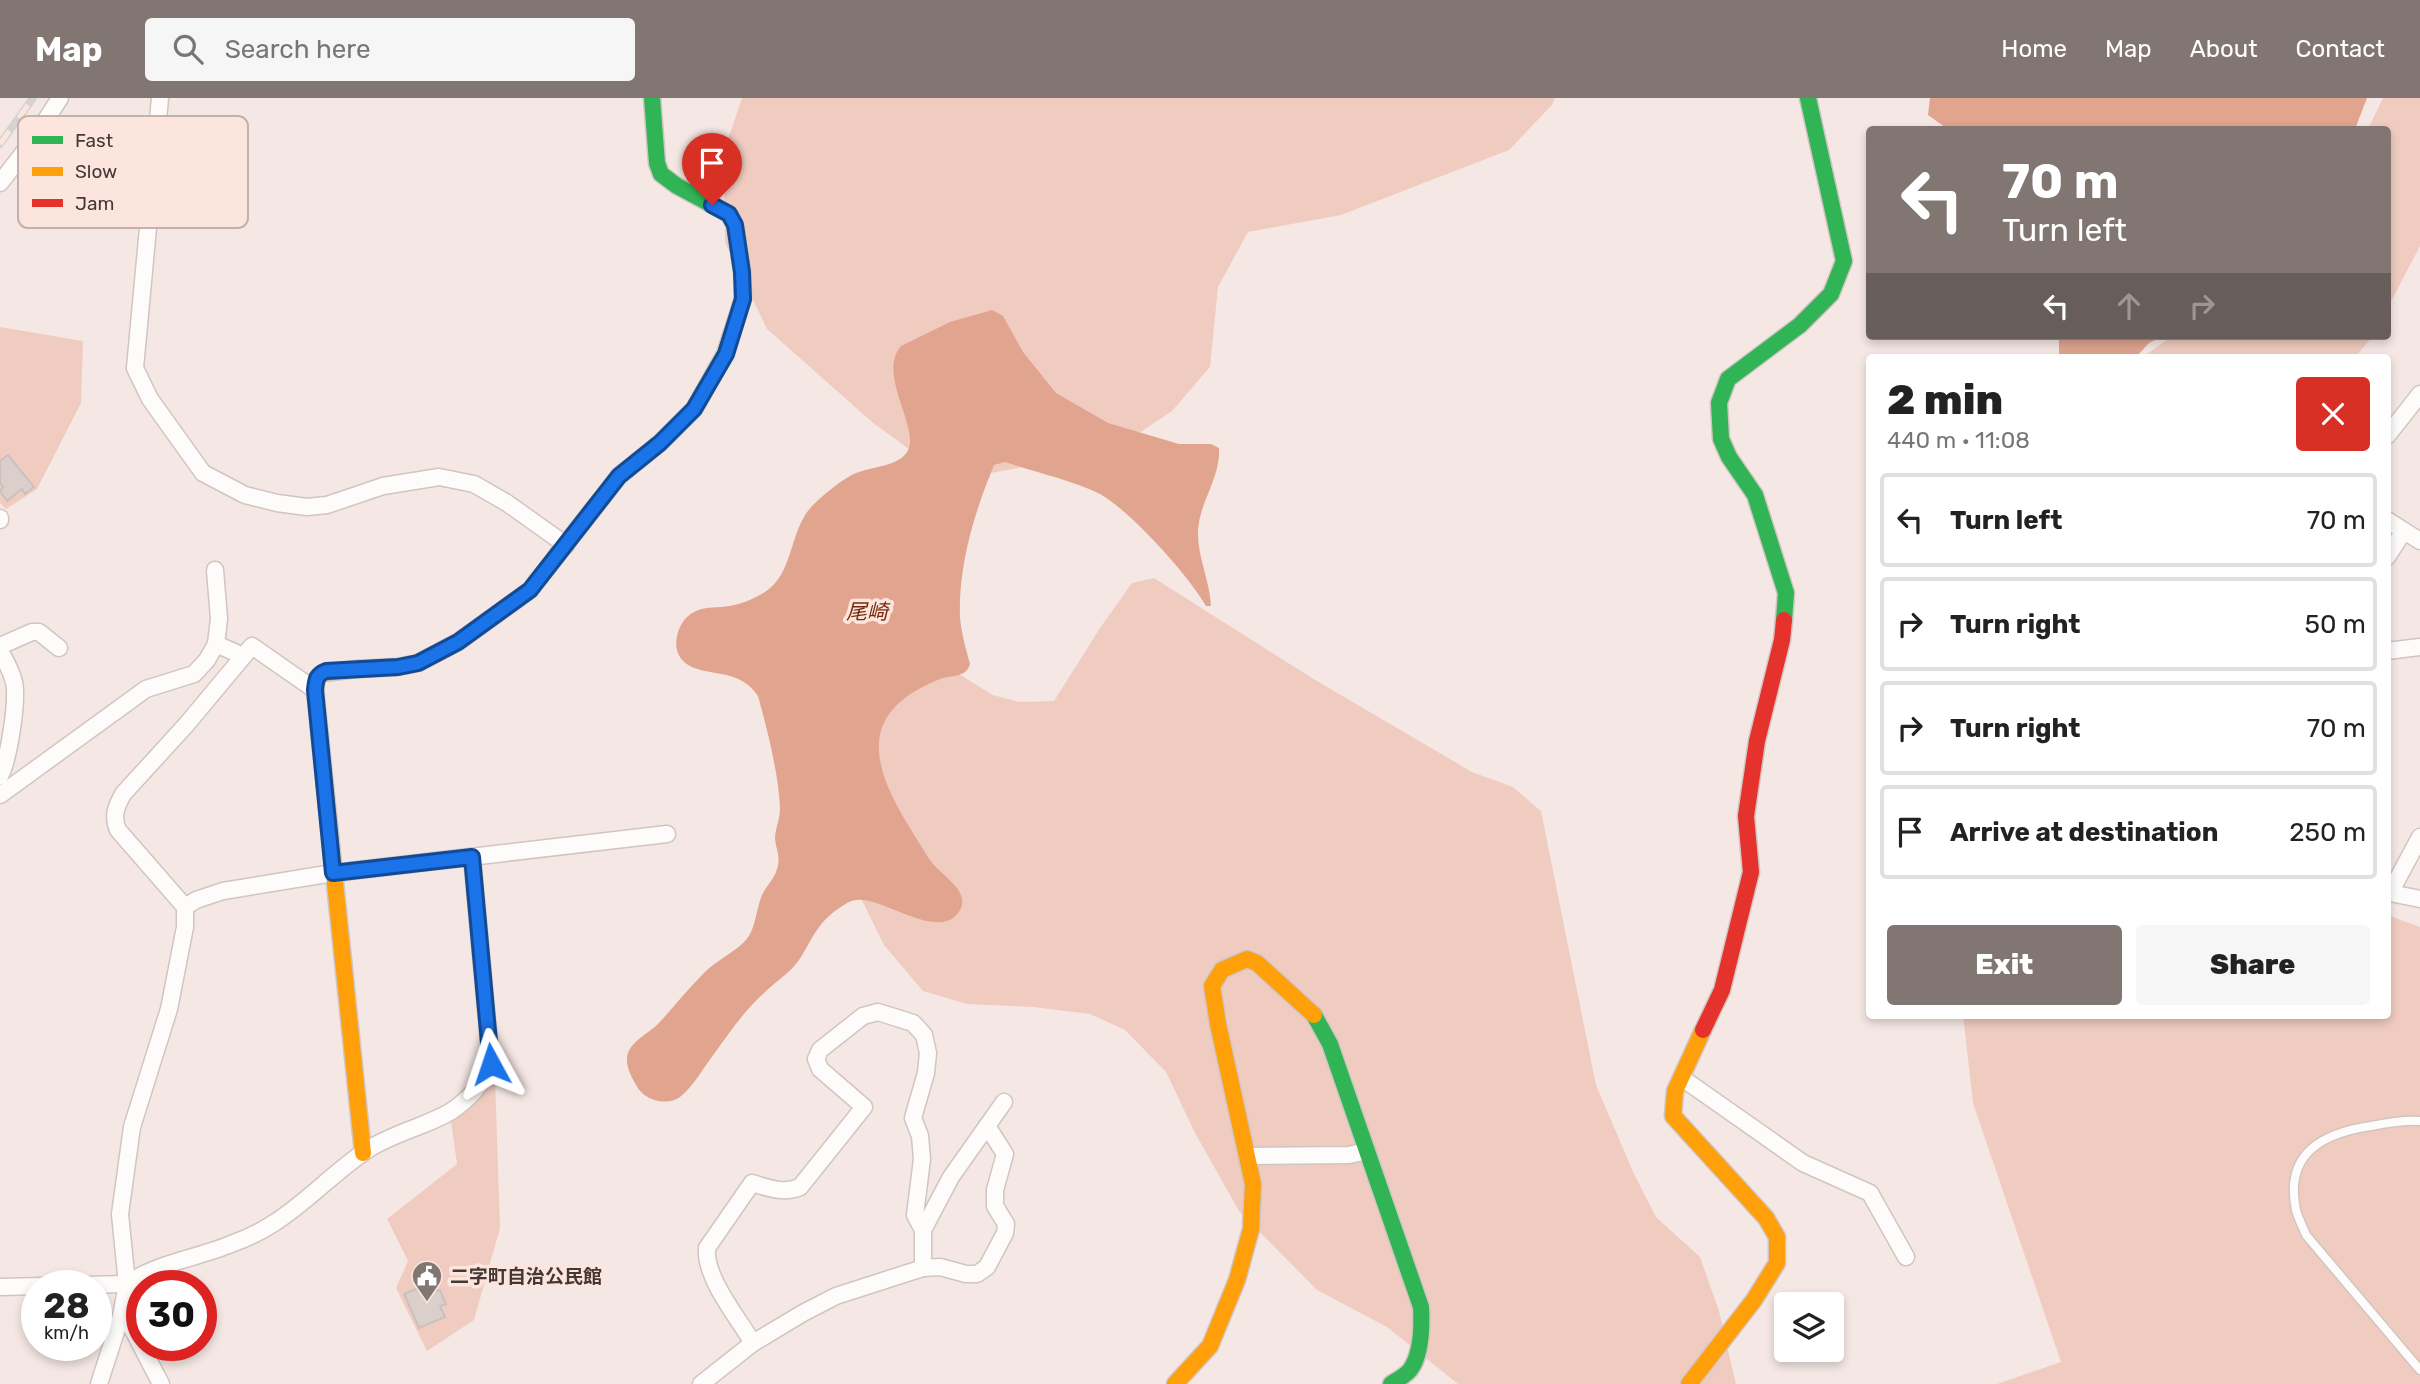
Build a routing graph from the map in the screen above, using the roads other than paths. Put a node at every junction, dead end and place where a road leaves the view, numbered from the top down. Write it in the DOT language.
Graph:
graph roads {
  1 [pos="60,98"];
  2 [pos="160,98"];
  3 [pos="652,98"];
  4 [pos="1808,98"];
  5 [pos="48,116"];
  6 [pos="158,116"];
  7 [pos="18,160"];
  8 [pos="0,183"];
  9 [pos="148,228"];
  10 [pos="2420,394"];
  11 [pos="2391,431"];
  12 [pos="2391,523"];
  13 [pos="2404,531"];
  14 [pos="2420,541"];
  15 [pos="566,545"];
  16 [pos="2391,551"];
  17 [pos="215,570"];
  18 [pos="216,644"];
  19 [pos="0,646"];
  20 [pos="59,648"];
  21 [pos="2420,648"];
  22 [pos="0,651"];
  23 [pos="2391,651"];
  24 [pos="243,656"];
  25 [pos="315,690"];
  26 [pos="0,776"];
  27 [pos="0,795"];
  28 [pos="667,835"];
  29 [pos="2420,836"];
  30 [pos="472,857"];
  31 [pos="333,873"];
  32 [pos="2391,887"];
  33 [pos="2391,893"];
  34 [pos="2420,898"];
  35 [pos="185,906"];
  36 [pos="1682,1078"];
  37 [pos="1004,1102"];
  38 [pos="2420,1121"];
  39 [pos="987,1126"];
  40 [pos="1367,1151"];
  41 [pos="363,1153"];
  42 [pos="1247,1156"];
  43 [pos="923,1230"];
  44 [pos="1906,1257"];
  45 [pos="923,1268"];
  46 [pos="153,1270"];
  47 [pos="126,1274"];
  48 [pos="126,1284"];
  49 [pos="0,1287"];
  50 [pos="126,1290"];
  51 [pos="121,1317"];
  52 [pos="753,1343"];
  53 [pos="2420,1370"];
  54 [pos="99,1384"];
  55 [pos="161,1384"];
  56 [pos="701,1384"];
  57 [pos="1175,1384"];
  58 [pos="1391,1384"];
  59 [pos="1689,1384"];
  1 -- 5 [label="street"];
  2 -- 6 [label="street"];
  3 -- 15 [label="street"];
  4 -- 36 [label="street"];
  7 -- 8 [label="street"];
  9 -- 15 [label="street"];
  10 -- 11 [label="street"];
  12 -- 13 [label="street"];
  13 -- 14 [label="street"];
  13 -- 16 [label="street"];
  15 -- 25 [label="street"];
  17 -- 18 [label="street"];
  18 -- 24 [label="street"];
  18 -- 27 [label="street"];
  19 -- 20 [label="street"];
  21 -- 23 [label="street"];
  22 -- 26 [label="street"];
  24 -- 25 [label="street"];
  24 -- 35 [label="street"];
  25 -- 31 [label="street"];
  28 -- 30 [label="street"];
  29 -- 32 [label="street"];
  30 -- 31 [label="street"];
  30 -- 41 [label="street"];
  31 -- 35 [label="street"];
  31 -- 41 [label="street"];
  33 -- 34 [label="street"];
  35 -- 47 [label="street"];
  36 -- 44 [label="street"];
  36 -- 59 [label="street"];
  37 -- 39 [label="street"];
  38 -- 53 [label="lane"];
  39 -- 43 [label="street"];
  39 -- 45 [label="street"];
  40 -- 42 [label="street"];
  40 -- 42 [label="street"];
  40 -- 58 [label="street"];
  41 -- 46 [label="street"];
  42 -- 57 [label="street"];
  43 -- 45 [label="street"];
  43 -- 52 [label="street"];
  45 -- 52 [label="street"];
  48 -- 49 [label="street"];
  50 -- 51 [label="street"];
  51 -- 54 [label="street"];
  51 -- 55 [label="street"];
  52 -- 56 [label="street"];
}
